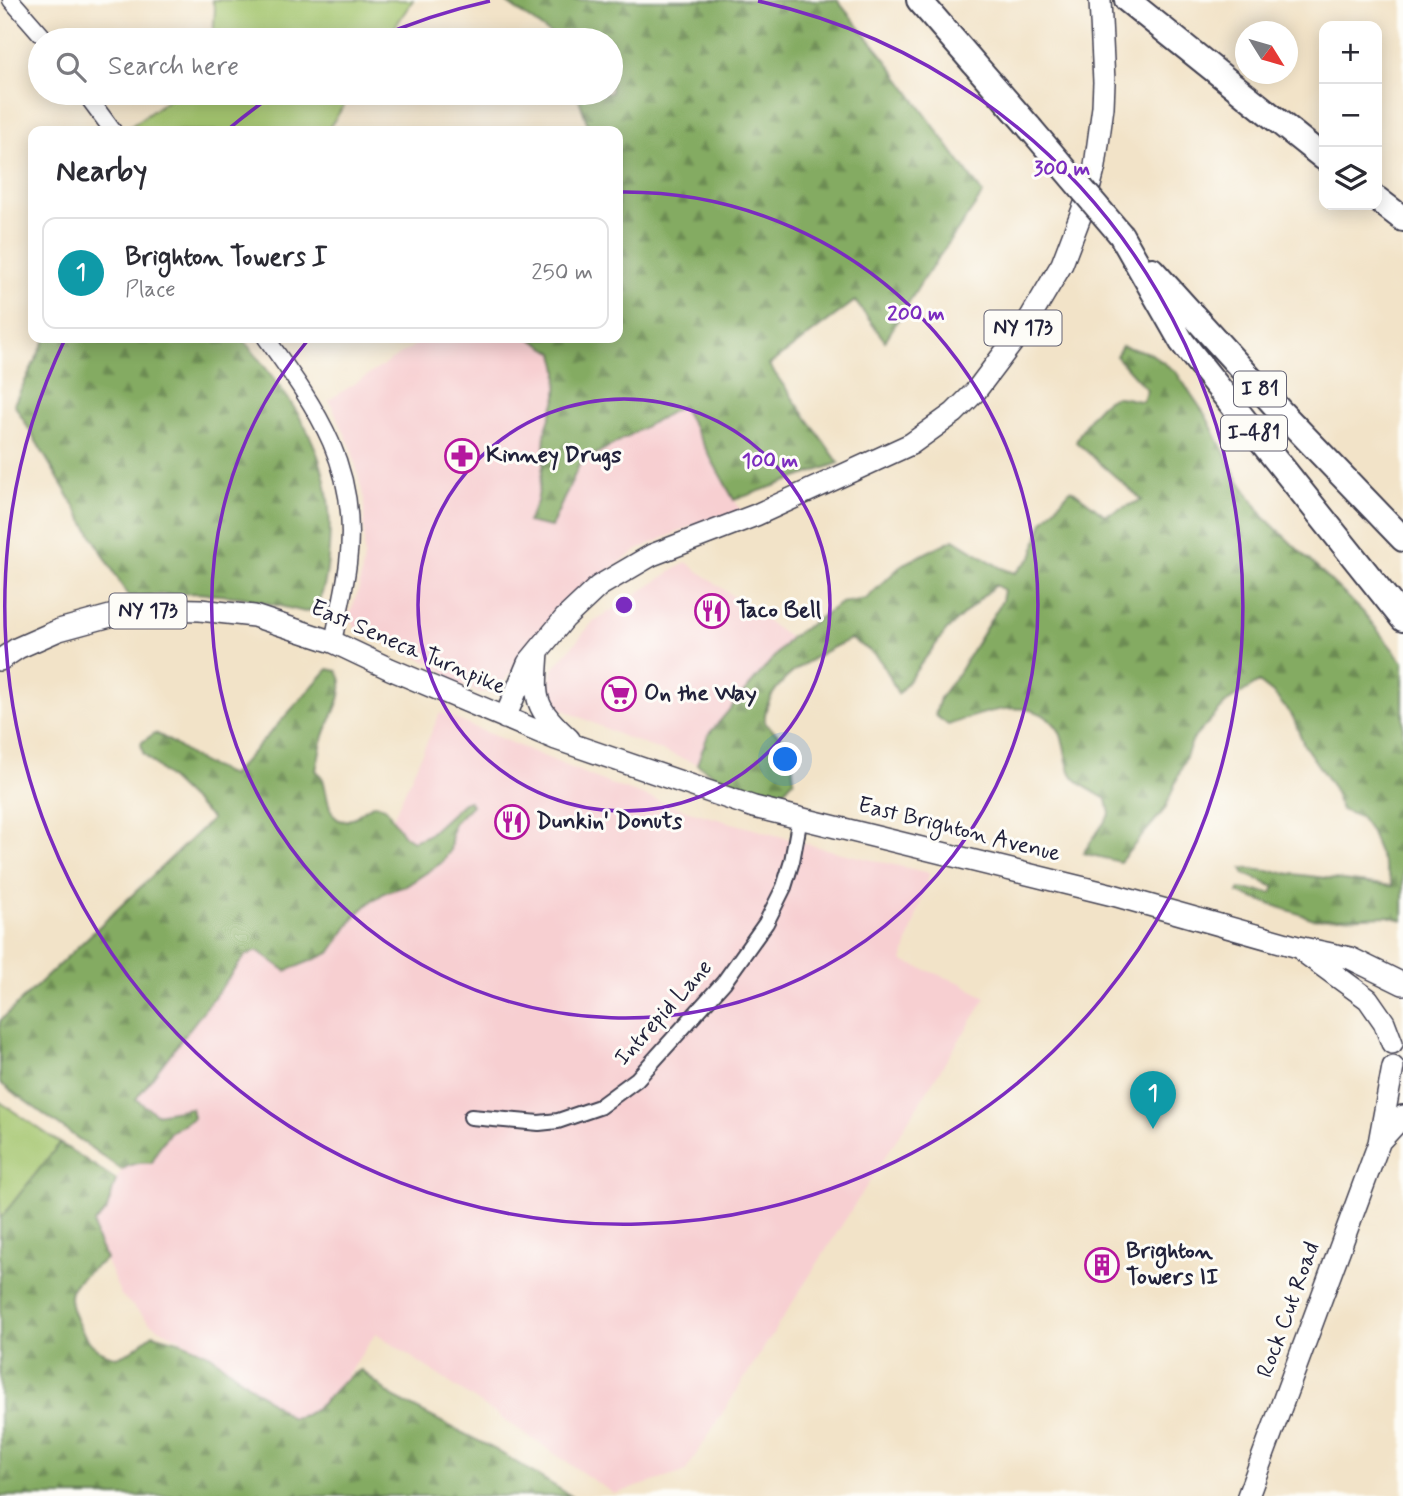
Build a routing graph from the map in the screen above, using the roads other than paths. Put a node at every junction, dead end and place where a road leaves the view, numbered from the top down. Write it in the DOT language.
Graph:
graph roads {
  1 [pos="11,0"];
  2 [pos="919,0"];
  3 [pos="1100,0"];
  4 [pos="1129,2"];
  5 [pos="36,28"];
  6 [pos="94,105"];
  7 [pos="109,126"];
  8 [pos="1319,154"];
  9 [pos="1382,203"];
  10 [pos="1403,219"];
  11 [pos="1121,235"];
  12 [pos="270,343"];
  13 [pos="1403,539"];
  14 [pos="1403,619"];
  15 [pos="333,642"];
  16 [pos="538,651"];
  17 [pos="0,660"];
  18 [pos="505,718"];
  19 [pos="578,747"];
  20 [pos="800,818"];
  21 [pos="1298,947"];
  22 [pos="1403,984"];
  23 [pos="1397,1034"];
  24 [pos="1398,1075"];
  25 [pos="1403,1116"];
  26 [pos="471,1117"];
  27 [pos="1379,1143"];
  28 [pos="1248,1496"];
  1 -- 5 [label="street"];
  2 -- 11 [label="highway, I 81, bridge"];
  3 -- 16 [label="main road, East Seneca Turnpike / NY 173"];
  4 -- 8 [label="highway"];
  6 -- 7 [label="street"];
  9 -- 10 [label="highway"];
  11 -- 13 [label="highway, I 81"];
  11 -- 14 [label="highway, I-481"];
  12 -- 15 [label="street"];
  15 -- 17 [label="main road, East Seneca Turnpike / NY 173"];
  15 -- 18 [label="main road, East Seneca Turnpike / NY 173"];
  16 -- 18 [label="main road, East Seneca Turnpike / NY 173"];
  16 -- 19 [label="main road"];
  18 -- 19 [label="main road, East Brighton Avenue"];
  19 -- 20 [label="main road, East Brighton Avenue"];
  20 -- 21 [label="main road, East Brighton Avenue"];
  20 -- 26 [label="street, Intrepid Lane"];
  21 -- 22 [label="main road, East Brighton Avenue"];
  21 -- 23 [label="main road"];
  23 -- 24 [label="main road, Rock Cut Road"];
  24 -- 27 [label="main road, Rock Cut Road"];
  25 -- 27 [label="main road, Rock Cut Road"];
  27 -- 28 [label="main road, Rock Cut Road"];
}
